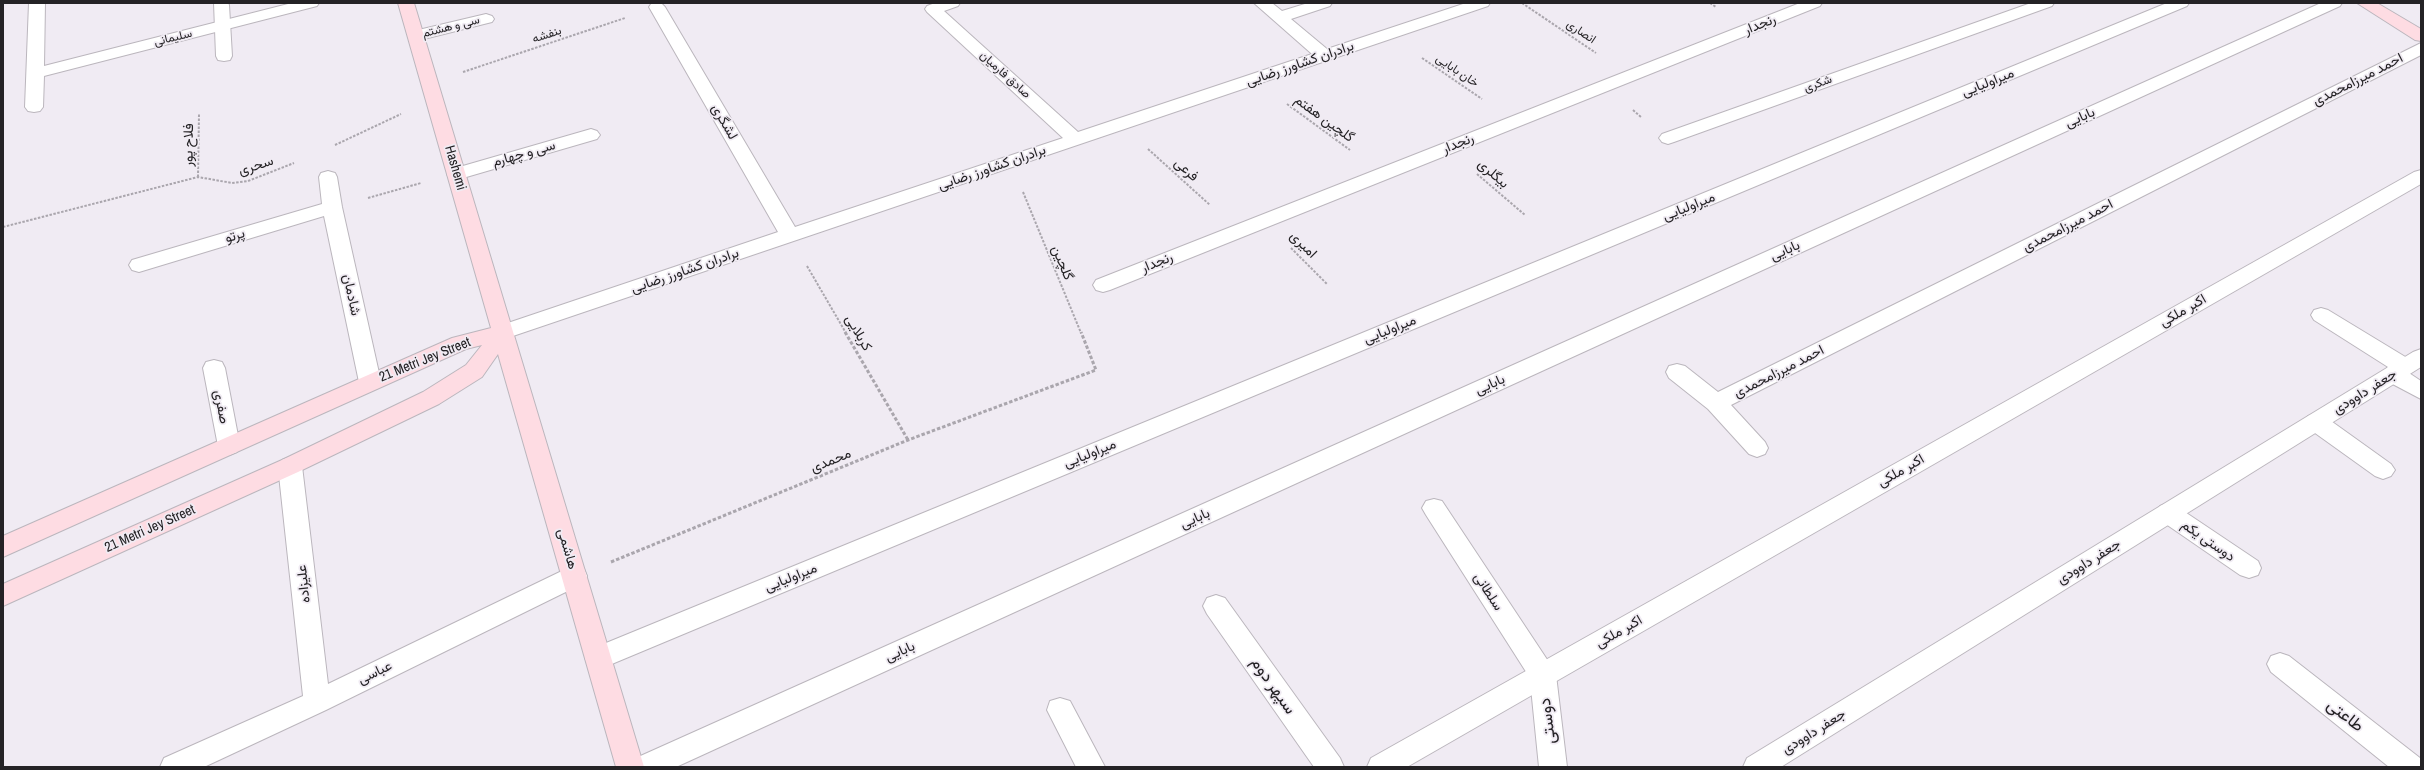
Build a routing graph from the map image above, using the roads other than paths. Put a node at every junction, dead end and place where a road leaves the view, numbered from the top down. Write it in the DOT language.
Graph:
graph roads {
  1 [pos="37,3"];
  2 [pos="311,3"];
  3 [pos="406,3"];
  4 [pos="952,3"];
  5 [pos="1262,3"];
  6 [pos="1324,3"];
  7 [pos="1482,3"];
  8 [pos="1814,3"];
  9 [pos="2046,3"];
  10 [pos="2181,3"];
  11 [pos="2334,3"];
  12 [pos="2365,3"];
  13 [pos="221,6"];
  14 [pos="658,7"];
  15 [pos="1281,17"];
  16 [pos="486,19"];
  17 [pos="223,25"];
  18 [pos="416,36"];
  19 [pos="2421,36"];
  20 [pos="2421,48"];
  21 [pos="224,56"];
  22 [pos="1324,56"];
  23 [pos="35,73"];
  24 [pos="34,107"];
  25 [pos="591,135"];
  26 [pos="1668,138"];
  27 [pos="1076,140"];
  28 [pos="456,174"];
  29 [pos="2421,176"];
  30 [pos="328,177"];
  31 [pos="332,208"];
  32 [pos="790,236"];
  33 [pos="140,265"];
  34 [pos="1103,284"];
  35 [pos="2321,315"];
  36 [pos="503,332"];
  37 [pos="2406,366"];
  38 [pos="214,368"];
  39 [pos="1677,372"];
  40 [pos="370,382"];
  41 [pos="2421,391"];
  42 [pos="1716,403"];
  43 [pos="2316,422"];
  44 [pos="229,446"];
  45 [pos="1757,448"];
  46 [pos="290,466"];
  47 [pos="2383,470"];
  48 [pos="1434,508"];
  49 [pos="2168,513"];
  50 [pos="3,547"];
  51 [pos="2249,568"];
  52 [pos="575,576"];
  53 [pos="3,595"];
  54 [pos="1216,606"];
  55 [pos="598,658"];
  56 [pos="2280,664"];
  57 [pos="1543,675"];
  58 [pos="317,702"];
  59 [pos="1060,710"];
  60 [pos="174,767"];
  61 [pos="630,767"];
  62 [pos="646,767"];
  63 [pos="1091,767"];
  64 [pos="1330,767"];
  65 [pos="1381,767"];
  66 [pos="1553,767"];
  67 [pos="1757,767"];
  68 [pos="2410,767"];
  1 -- 23 [label="street"];
  2 -- 17 [label="street, سلیمانی"];
  3 -- 18 [label="main road, Hashemi"];
  4 -- 27 [label="street, صادق فارمیان"];
  5 -- 15 [label="street"];
  6 -- 15 [label="street"];
  7 -- 22 [label="street, برادران کشاورز رضایی"];
  8 -- 34 [label="street, رنجدار"];
  9 -- 26 [label="street, شکری"];
  10 -- 55 [label="street, میراولیایی"];
  11 -- 62 [label="street, بابایی"];
  12 -- 19 [label="main road"];
  13 -- 17 [label="street"];
  14 -- 32 [label="street, لشگری"];
  15 -- 22 [label="street"];
  16 -- 18 [label="street, سی و هشتم"];
  17 -- 21 [label="street"];
  17 -- 23 [label="street, سلیمانی"];
  18 -- 28 [label="main road, Hashemi"];
  20 -- 42 [label="street, احمد میرزامحمدی"];
  22 -- 27 [label="street, برادران کشاورز رضایی"];
  23 -- 24 [label="street"];
  25 -- 28 [label="street, سی و چهارم"];
  27 -- 32 [label="street, برادران کشاورز رضایی"];
  28 -- 36 [label="main road, Hashemi"];
  29 -- 57 [label="street, اکبر ملکی"];
  30 -- 31 [label="street, شادمان"];
  31 -- 33 [label="street, پرتو"];
  31 -- 40 [label="street, شادمان"];
  32 -- 36 [label="street, برادران کشاورز رضایی"];
  35 -- 37 [label="street"];
  36 -- 40 [label="main road, 21 Metri Jey Street"];
  36 -- 46 [label="main road, 21 Metri Jey Street"];
  36 -- 52 [label="main road, هاشمی"];
  37 -- 41 [label="street"];
  37 -- 43 [label="street, جعفر داوودی"];
  38 -- 44 [label="street, صفری"];
  39 -- 42 [label="street"];
  40 -- 44 [label="main road, 21 Metri Jey Street"];
  42 -- 45 [label="street"];
  43 -- 47 [label="street"];
  43 -- 49 [label="street, جعفر داوودی"];
  44 -- 50 [label="main road, 21 Metri Jey Street"];
  46 -- 53 [label="main road, 21 Metri Jey Street"];
  46 -- 58 [label="street, علیزاده"];
  48 -- 57 [label="street, سلطانی"];
  49 -- 51 [label="street, دوستی یکم"];
  49 -- 67 [label="street, جعفر داوودی"];
  52 -- 55 [label="main road, هاشمی"];
  52 -- 58 [label="street, عباسی"];
  54 -- 64 [label="street, سپهر دوم"];
  55 -- 61 [label="main road, هاشمی"];
  56 -- 68 [label="street, طاعتی"];
  57 -- 65 [label="street, اکبر ملکی"];
  57 -- 66 [label="street, دوستی"];
  58 -- 60 [label="street, عباسی"];
  59 -- 63 [label="street"];
}
